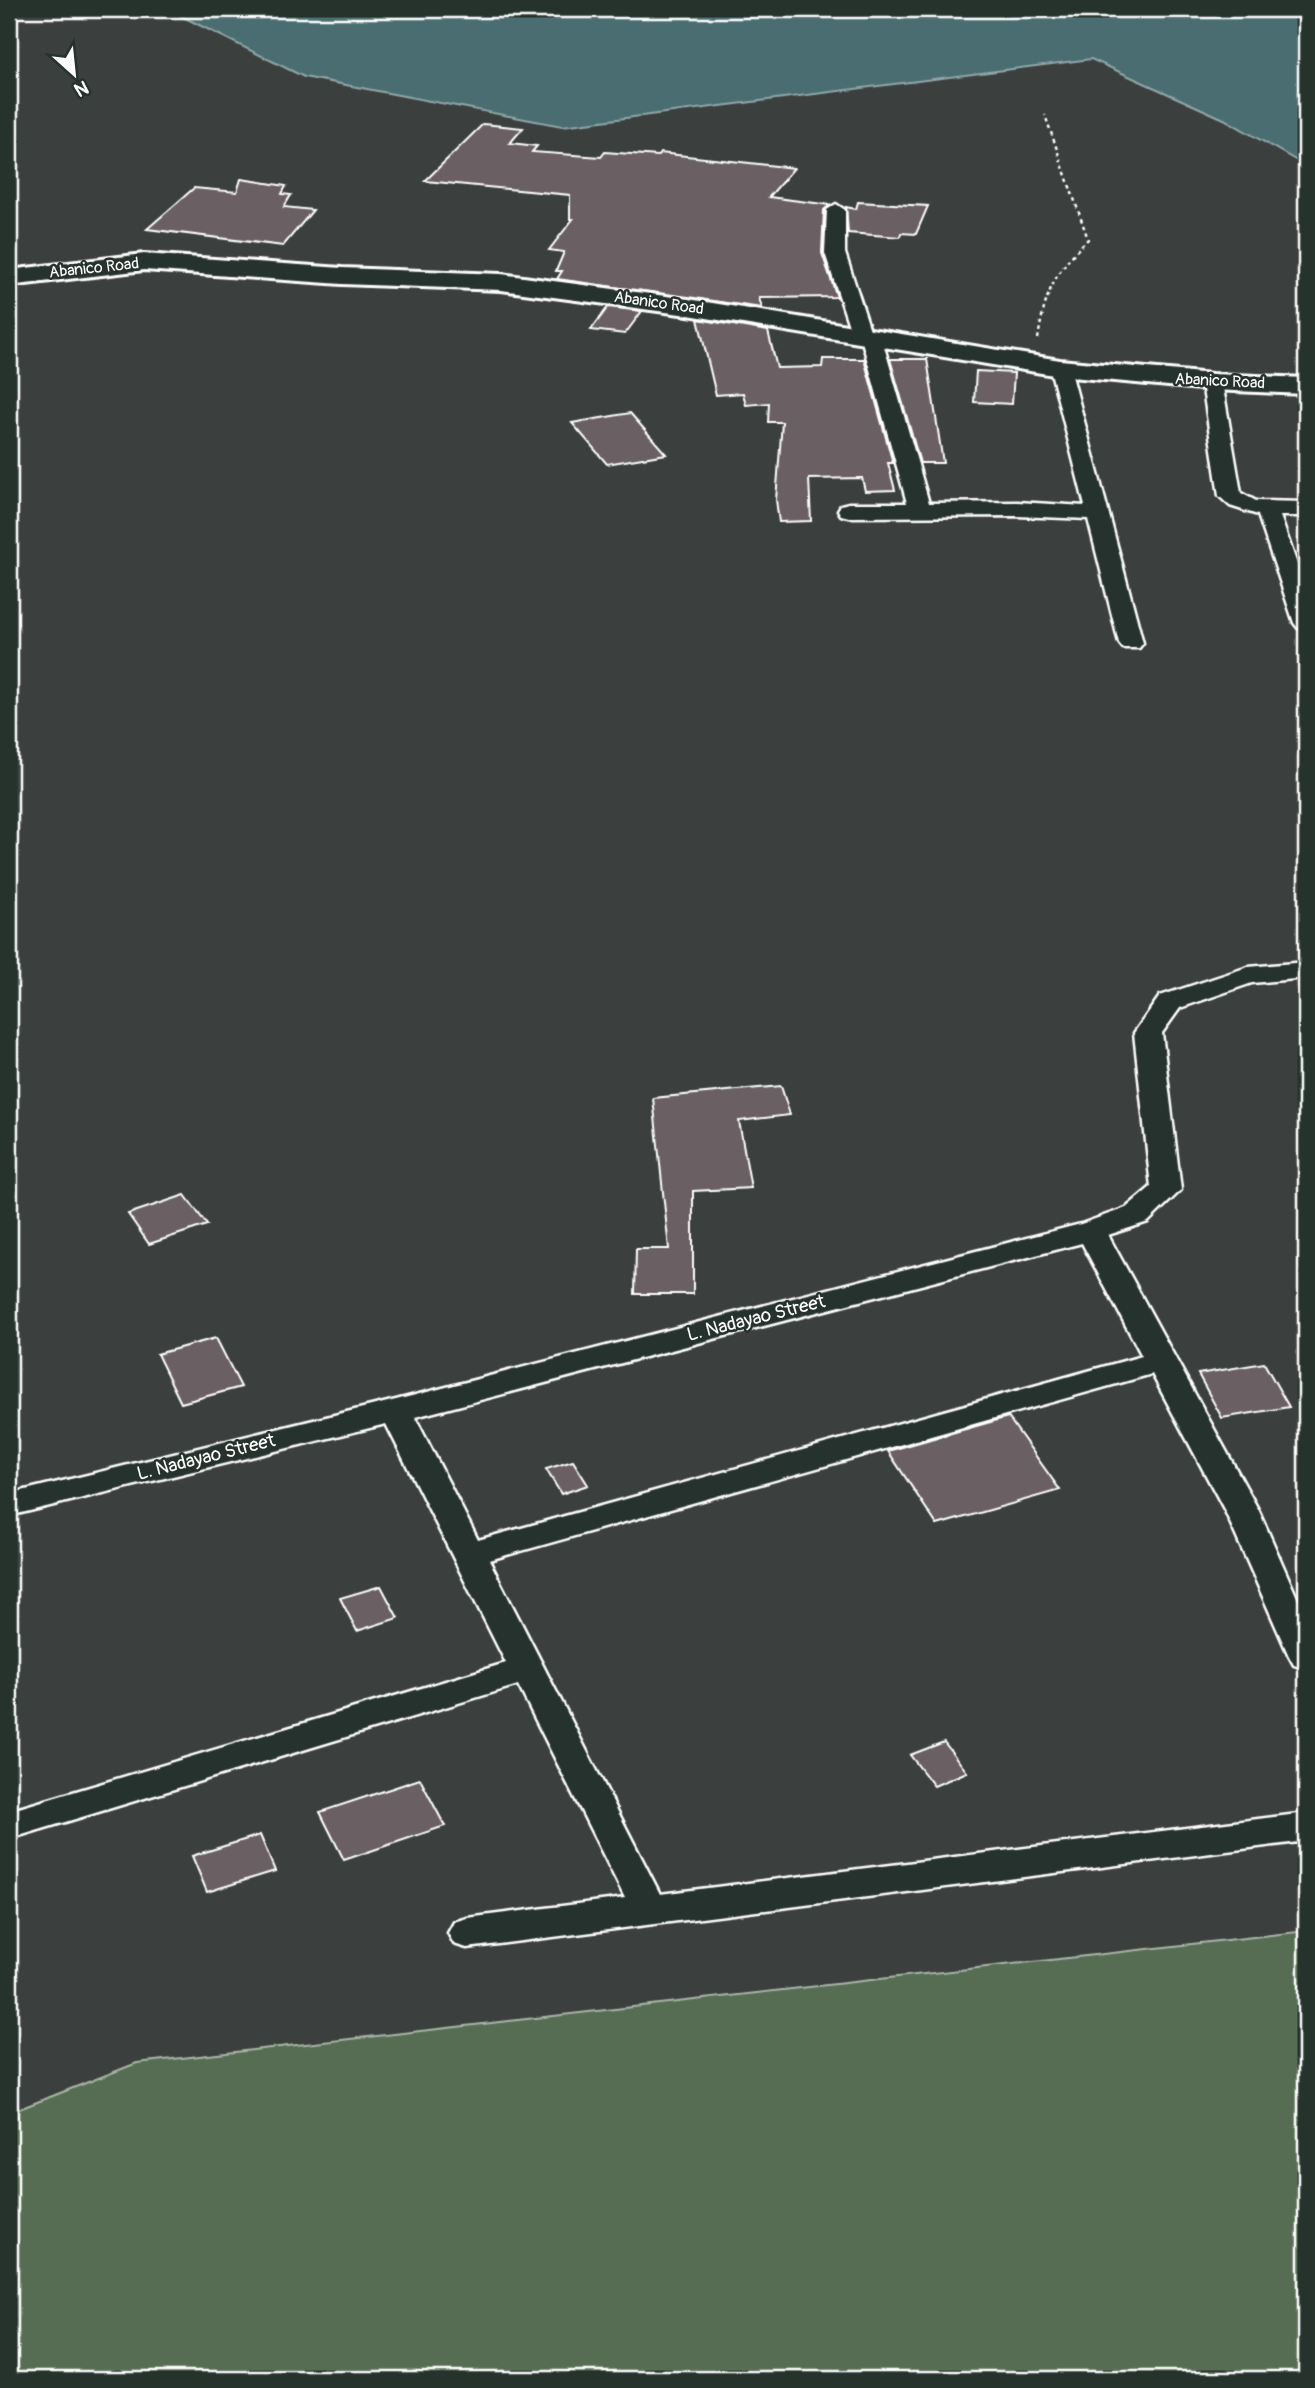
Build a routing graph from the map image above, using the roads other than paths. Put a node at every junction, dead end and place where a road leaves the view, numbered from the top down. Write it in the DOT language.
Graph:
graph roads {
  1 [pos="836,210"];
  2 [pos="9,278"];
  3 [pos="866,336"];
  4 [pos="1047,366"];
  5 [pos="1212,382"];
  6 [pos="1306,386"];
  7 [pos="919,508"];
  8 [pos="1306,509"];
  9 [pos="849,510"];
  10 [pos="1267,510"];
  11 [pos="1098,513"];
  12 [pos="1306,623"];
  13 [pos="1131,643"];
  14 [pos="1306,970"];
  15 [pos="1091,1231"];
  16 [pos="1161,1361"];
  17 [pos="396,1410"];
  18 [pos="9,1505"];
  19 [pos="470,1554"];
  20 [pos="1306,1656"];
  21 [pos="528,1669"];
  22 [pos="9,1825"];
  23 [pos="1306,1827"];
  24 [pos="650,1911"];
  25 [pos="467,1933"];
  1 -- 3 [label="street"];
  2 -- 3 [label="street, Abanico Road"];
  3 -- 4 [label="street, Abanico Road"];
  3 -- 7 [label="street"];
  4 -- 5 [label="street, Abanico Road"];
  4 -- 11 [label="street"];
  5 -- 6 [label="street, Abanico Road"];
  5 -- 10 [label="street"];
  7 -- 9 [label="street"];
  7 -- 11 [label="street"];
  8 -- 10 [label="street"];
  10 -- 12 [label="street"];
  11 -- 13 [label="street"];
  14 -- 15 [label="street, L. Nadayao Street"];
  15 -- 16 [label="street"];
  15 -- 17 [label="street, L. Nadayao Street"];
  16 -- 19 [label="street"];
  16 -- 20 [label="street"];
  17 -- 18 [label="street, L. Nadayao Street"];
  17 -- 19 [label="street"];
  19 -- 21 [label="street"];
  21 -- 22 [label="street"];
  21 -- 24 [label="street"];
  23 -- 24 [label="street"];
  24 -- 25 [label="street"];
}
